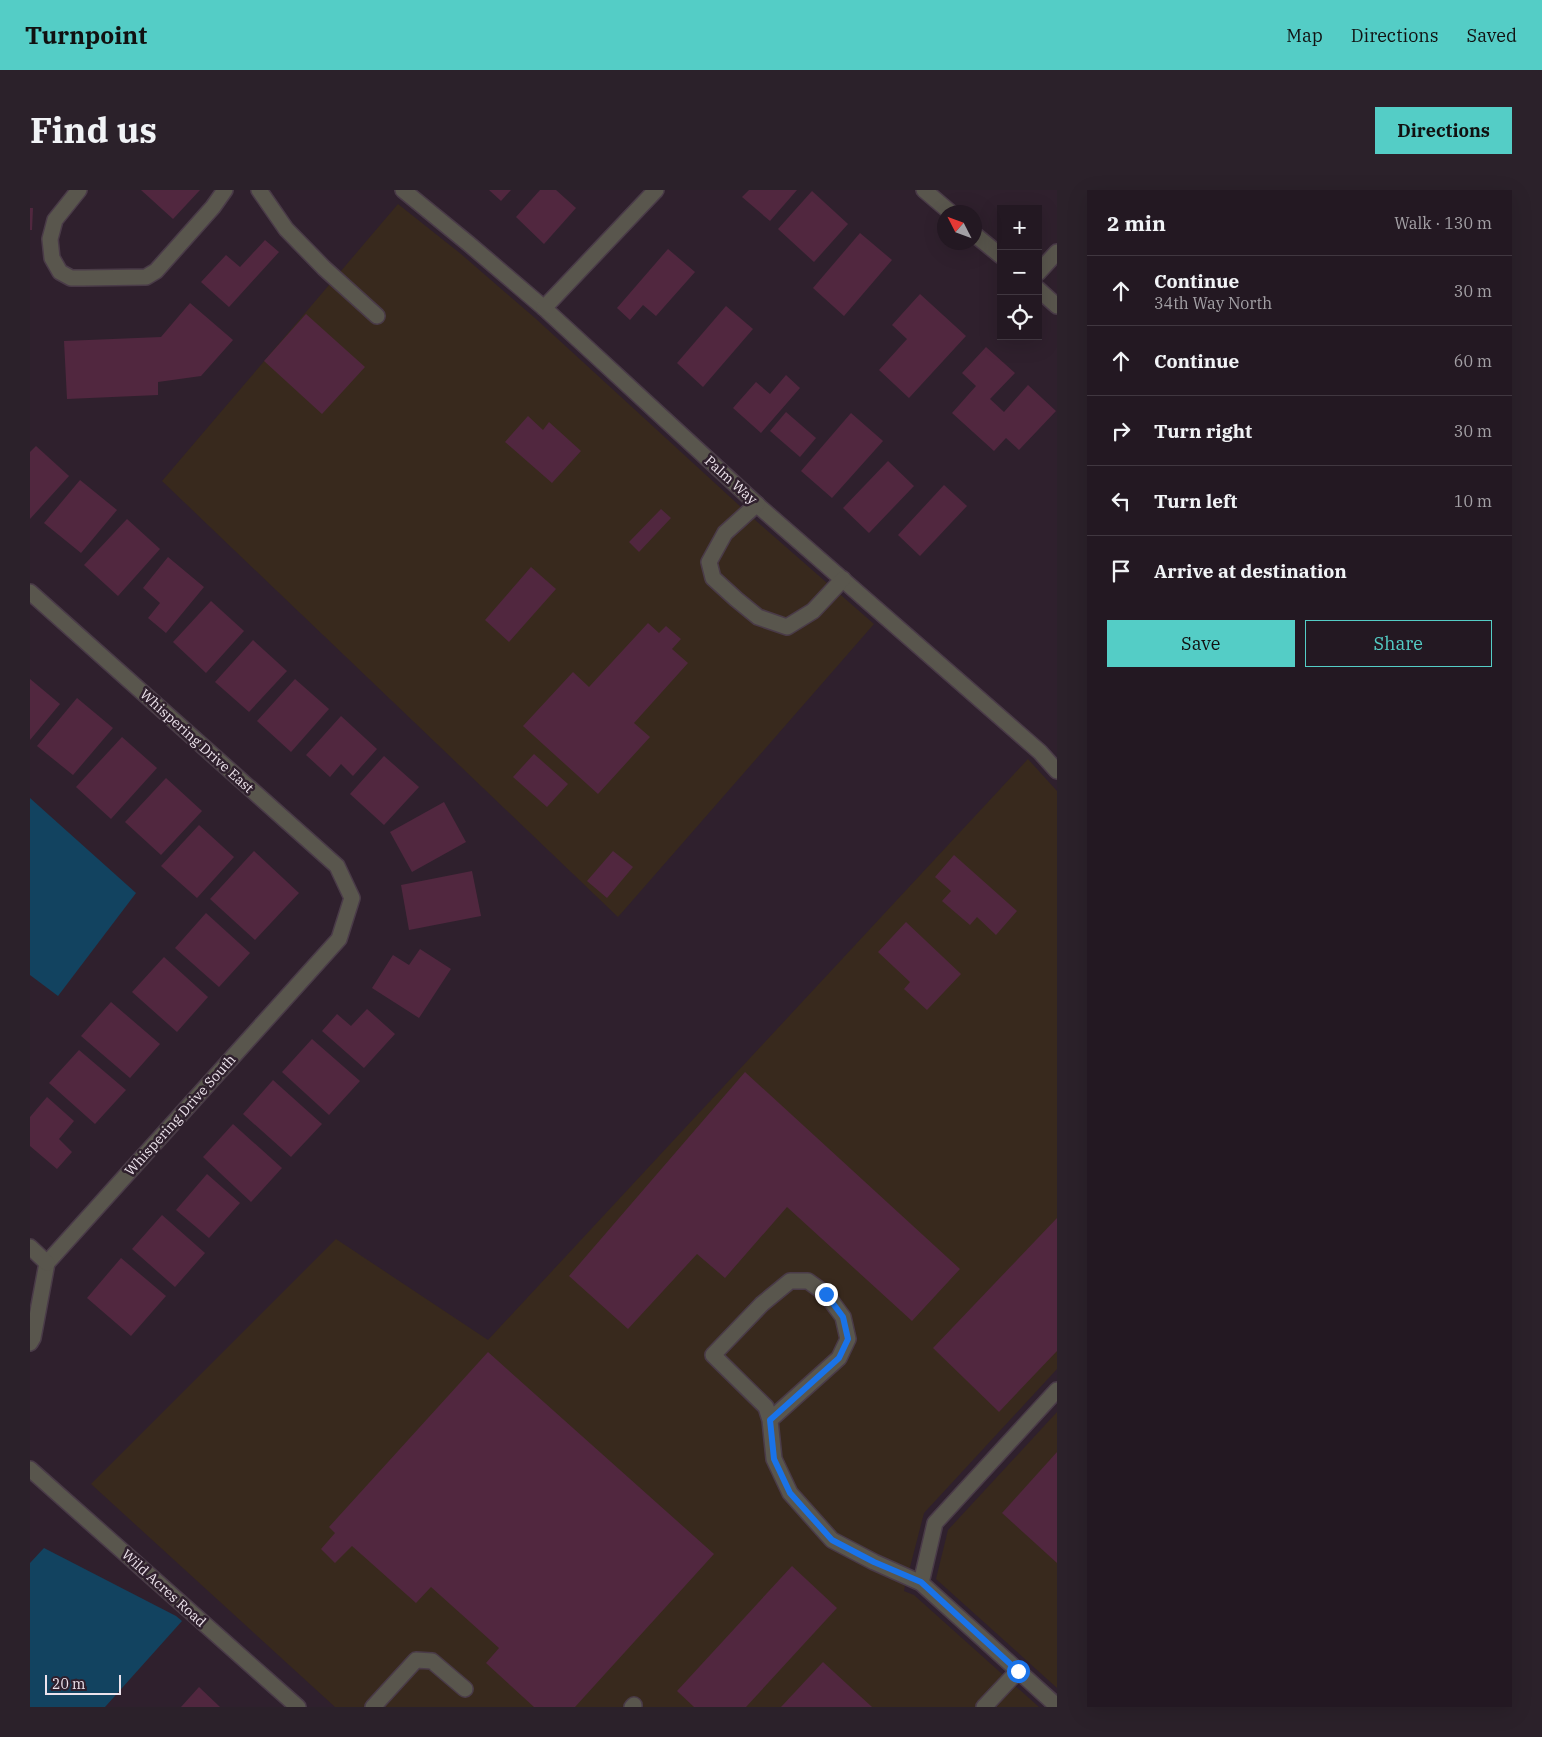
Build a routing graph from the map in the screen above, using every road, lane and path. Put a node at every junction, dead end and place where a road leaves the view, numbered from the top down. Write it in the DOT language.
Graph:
graph roads {
  1 [pos="79,190"];
  2 [pos="225,190"];
  3 [pos="259,190"];
  4 [pos="403,190"];
  5 [pos="656,190"];
  6 [pos="924,190"];
  7 [pos="942,205"];
  8 [pos="982,241"];
  9 [pos="1057,252"];
  10 [pos="997,253"];
  11 [pos="1042,269"];
  12 [pos="1042,293"];
  13 [pos="1057,306"];
  14 [pos="544,308"];
  15 [pos="377,316"];
  16 [pos="757,504"];
  17 [pos="843,579"];
  18 [pos="30,592"];
  19 [pos="1057,771"];
  20 [pos="352,898"];
  21 [pos="30,1247"];
  22 [pos="47,1263"];
  23 [pos="30,1343"];
  24 [pos="1057,1390"];
  25 [pos="770,1420"];
  26 [pos="30,1469"];
  27 [pos="921,1582"];
  28 [pos="1018,1671"];
  29 [pos="465,1689"];
  30 [pos="1057,1706"];
  31 [pos="298,1707"];
  32 [pos="374,1707"];
  33 [pos="984,1707"];
  1 -- 2 [label="street"];
  3 -- 15 [label="street"];
  4 -- 14 [label="street, Palm Way"];
  5 -- 14 [label="street"];
  6 -- 7 [label="street"];
  8 -- 10 [label="street"];
  9 -- 11 [label="street"];
  12 -- 13 [label="street"];
  14 -- 16 [label="street, Palm Way"];
  16 -- 17 [label="street, Palm Way"];
  16 -- 17 [label="street"];
  17 -- 19 [label="street, Palm Way"];
  18 -- 20 [label="street, Whispering Drive East"];
  20 -- 22 [label="street, Whispering Drive South"];
  21 -- 22 [label="street"];
  22 -- 23 [label="street"];
  24 -- 27 [label="street"];
  25 -- 25 [label="street"];
  25 -- 27 [label="street"];
  26 -- 31 [label="street, Wild Acres Road"];
  27 -- 28 [label="street"];
  28 -- 30 [label="street"];
  28 -- 33 [label="street"];
  29 -- 32 [label="street"];
}
